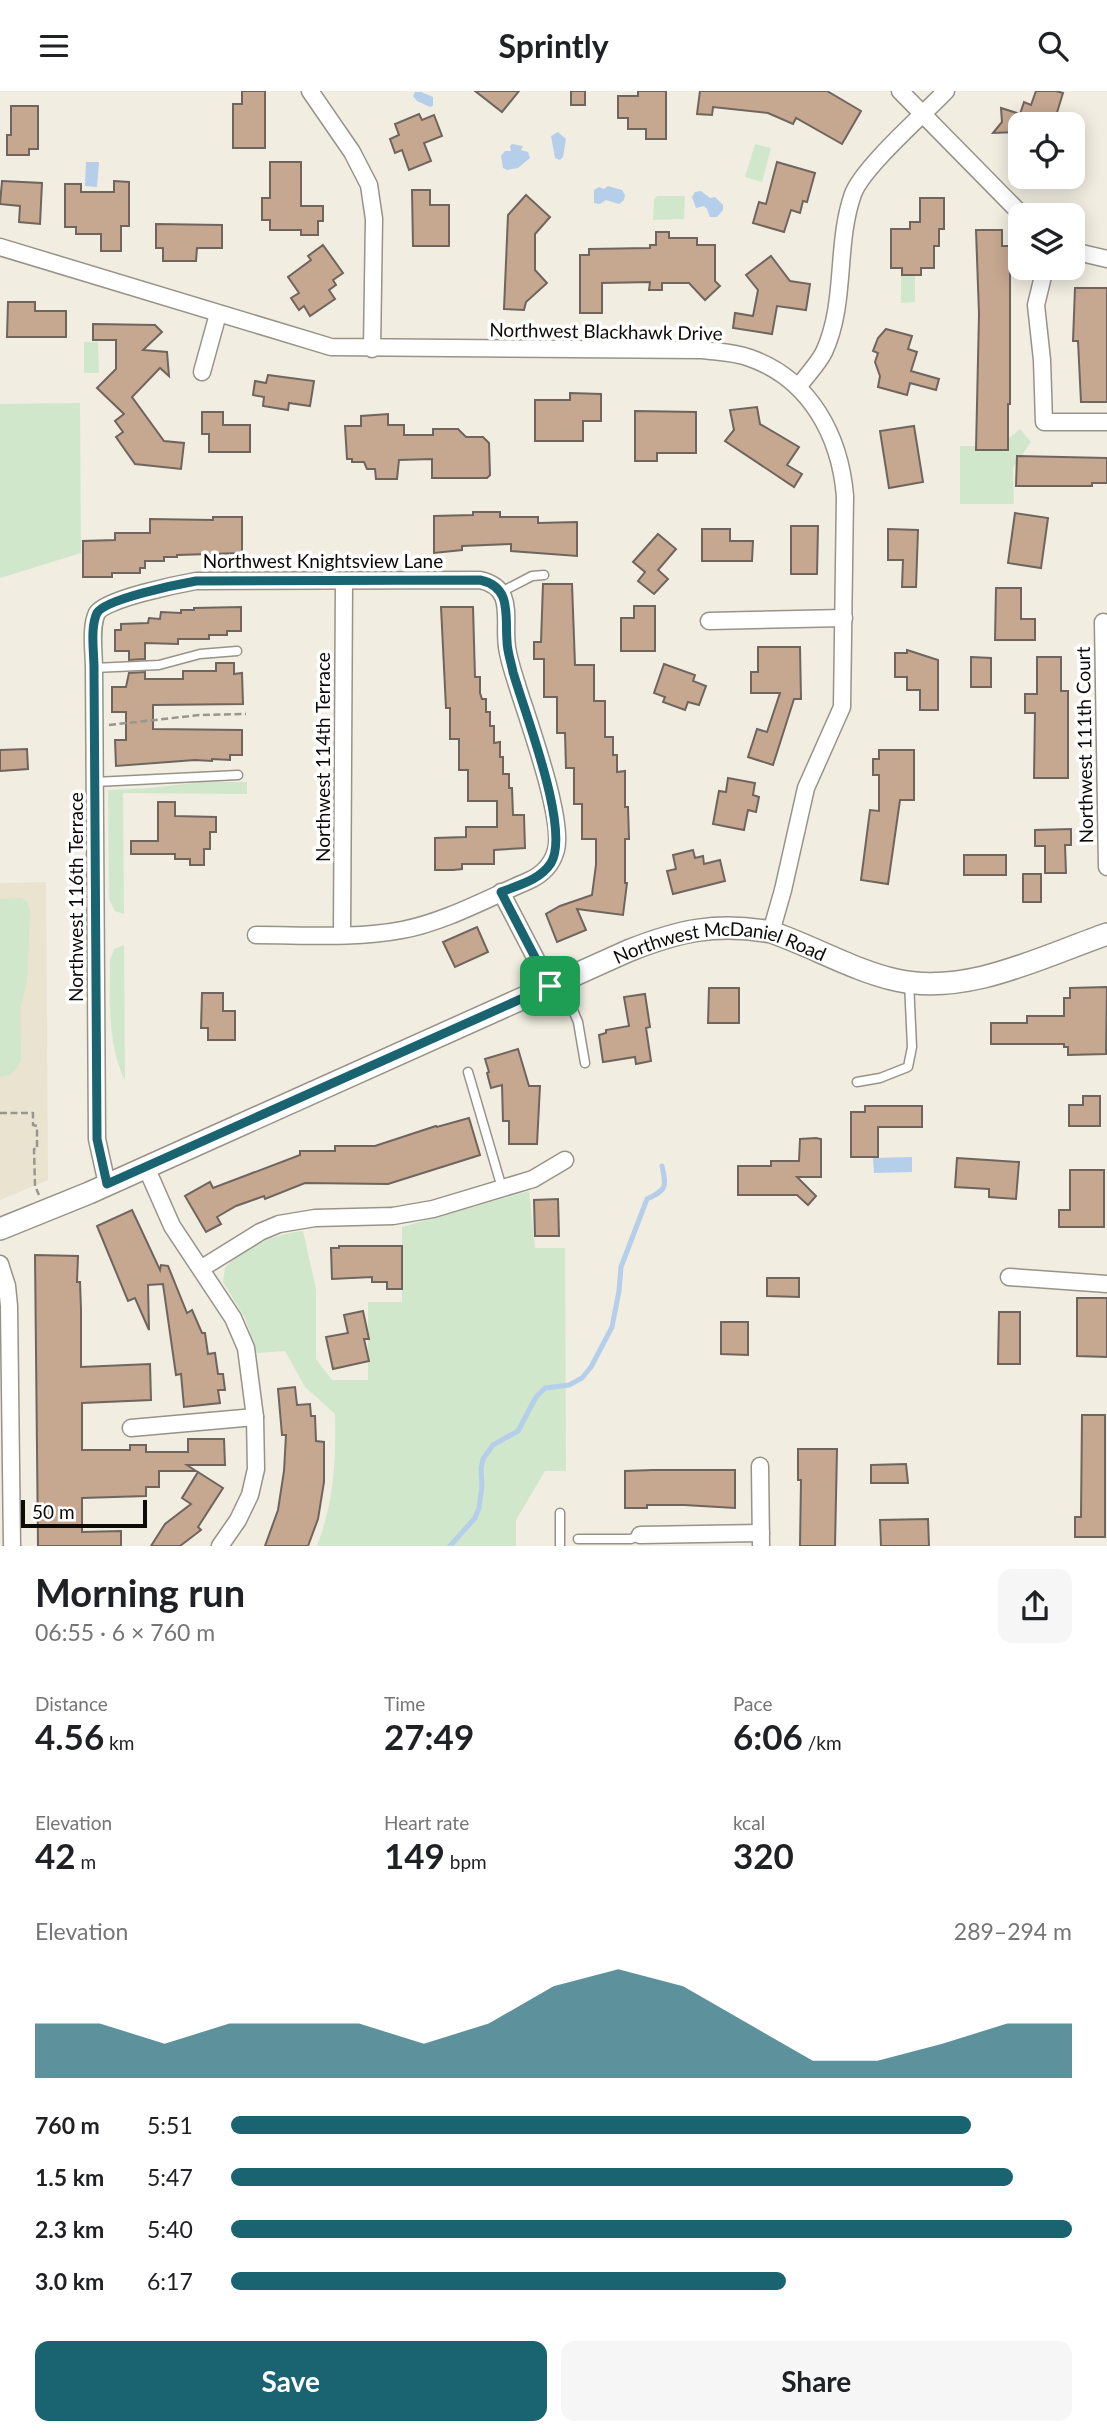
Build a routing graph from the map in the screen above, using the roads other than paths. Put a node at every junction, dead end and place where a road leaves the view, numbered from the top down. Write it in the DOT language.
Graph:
graph roads {
  1 [pos="310,91"];
  2 [pos="900,91"];
  3 [pos="946,91"];
  4 [pos="923,114"];
  5 [pos="1010,203"];
  6 [pos="0,247"];
  7 [pos="1085,254"];
  8 [pos="1107,259"];
  9 [pos="1042,280"];
  10 [pos="218,314"];
  11 [pos="372,349"];
  12 [pos="202,372"];
  13 [pos="799,386"];
  14 [pos="1107,422"];
  15 [pos="544,575"];
  16 [pos="344,580"];
  17 [pos="502,594"];
  18 [pos="100,609"];
  19 [pos="844,618"];
  20 [pos="709,621"];
  21 [pos="1103,622"];
  22 [pos="237,651"];
  23 [pos="94,668"];
  24 [pos="238,775"];
  25 [pos="95,782"];
  26 [pos="1107,867"];
  27 [pos="501,892"];
  28 [pos="771,932"];
  29 [pos="1107,934"];
  30 [pos="256,935"];
  31 [pos="341,935"];
  32 [pos="909,982"];
  33 [pos="555,983"];
  34 [pos="584,1063"];
  35 [pos="468,1072"];
  36 [pos="857,1082"];
  37 [pos="565,1160"];
  38 [pos="146,1167"];
  39 [pos="107,1184"];
  40 [pos="502,1188"];
  41 [pos="0,1229"];
  42 [pos="0,1264"];
  43 [pos="202,1268"];
  44 [pos="1009,1277"];
  45 [pos="1107,1284"];
  46 [pos="5,1358"];
  47 [pos="255,1417"];
  48 [pos="131,1427"];
  49 [pos="760,1466"];
  50 [pos="560,1513"];
  51 [pos="6,1526"];
  52 [pos="640,1535"];
  53 [pos="578,1539"];
  54 [pos="761,1540"];
  55 [pos="12,1546"];
  56 [pos="220,1546"];
  57 [pos="560,1546"];
  1 -- 11 [label="street"];
  2 -- 4 [label="street"];
  3 -- 4 [label="street"];
  4 -- 5 [label="street"];
  4 -- 13 [label="street"];
  6 -- 10 [label="street, Northwest Blackhawk Drive"];
  7 -- 8 [label="street"];
  9 -- 14 [label="street"];
  10 -- 11 [label="street, Northwest Blackhawk Drive"];
  10 -- 12 [label="street"];
  11 -- 13 [label="street, Northwest Blackhawk Drive"];
  13 -- 19 [label="street, Northwest Blackhawk Drive"];
  15 -- 17 [label="lane"];
  16 -- 17 [label="street, Northwest Knightsview Lane"];
  16 -- 18 [label="street, Northwest Knightsview Lane"];
  16 -- 31 [label="street, Northwest 114th Terrace"];
  17 -- 27 [label="street"];
  18 -- 23 [label="street, Northwest 116th Terrace"];
  19 -- 20 [label="street"];
  19 -- 28 [label="street, Northwest Blackhawk Drive"];
  21 -- 26 [label="street, Northwest 111th Court"];
  22 -- 23 [label="lane"];
  23 -- 25 [label="street, Northwest 116th Terrace"];
  24 -- 25 [label="lane"];
  25 -- 39 [label="street, Northwest 116th Terrace"];
  27 -- 31 [label="street"];
  27 -- 33 [label="street"];
  28 -- 32 [label="street, Northwest McDaniel Road"];
  28 -- 33 [label="street, Northwest McDaniel Road"];
  29 -- 32 [label="street, Northwest McDaniel Road"];
  30 -- 31 [label="street"];
  32 -- 36 [label="lane"];
  33 -- 34 [label="lane"];
  33 -- 38 [label="street, Northwest McDaniel Road"];
  35 -- 40 [label="lane"];
  37 -- 40 [label="street"];
  38 -- 39 [label="street, Northwest McDaniel Road"];
  38 -- 43 [label="street"];
  39 -- 41 [label="street, Northwest McDaniel Road"];
  40 -- 43 [label="street"];
  42 -- 46 [label="street"];
  43 -- 47 [label="street"];
  44 -- 45 [label="street"];
  46 -- 51 [label="street"];
  47 -- 48 [label="street"];
  47 -- 56 [label="street"];
  49 -- 54 [label="street"];
  50 -- 57 [label="lane"];
  51 -- 55 [label="street"];
  52 -- 53 [label="lane"];
  52 -- 54 [label="street"];
}
